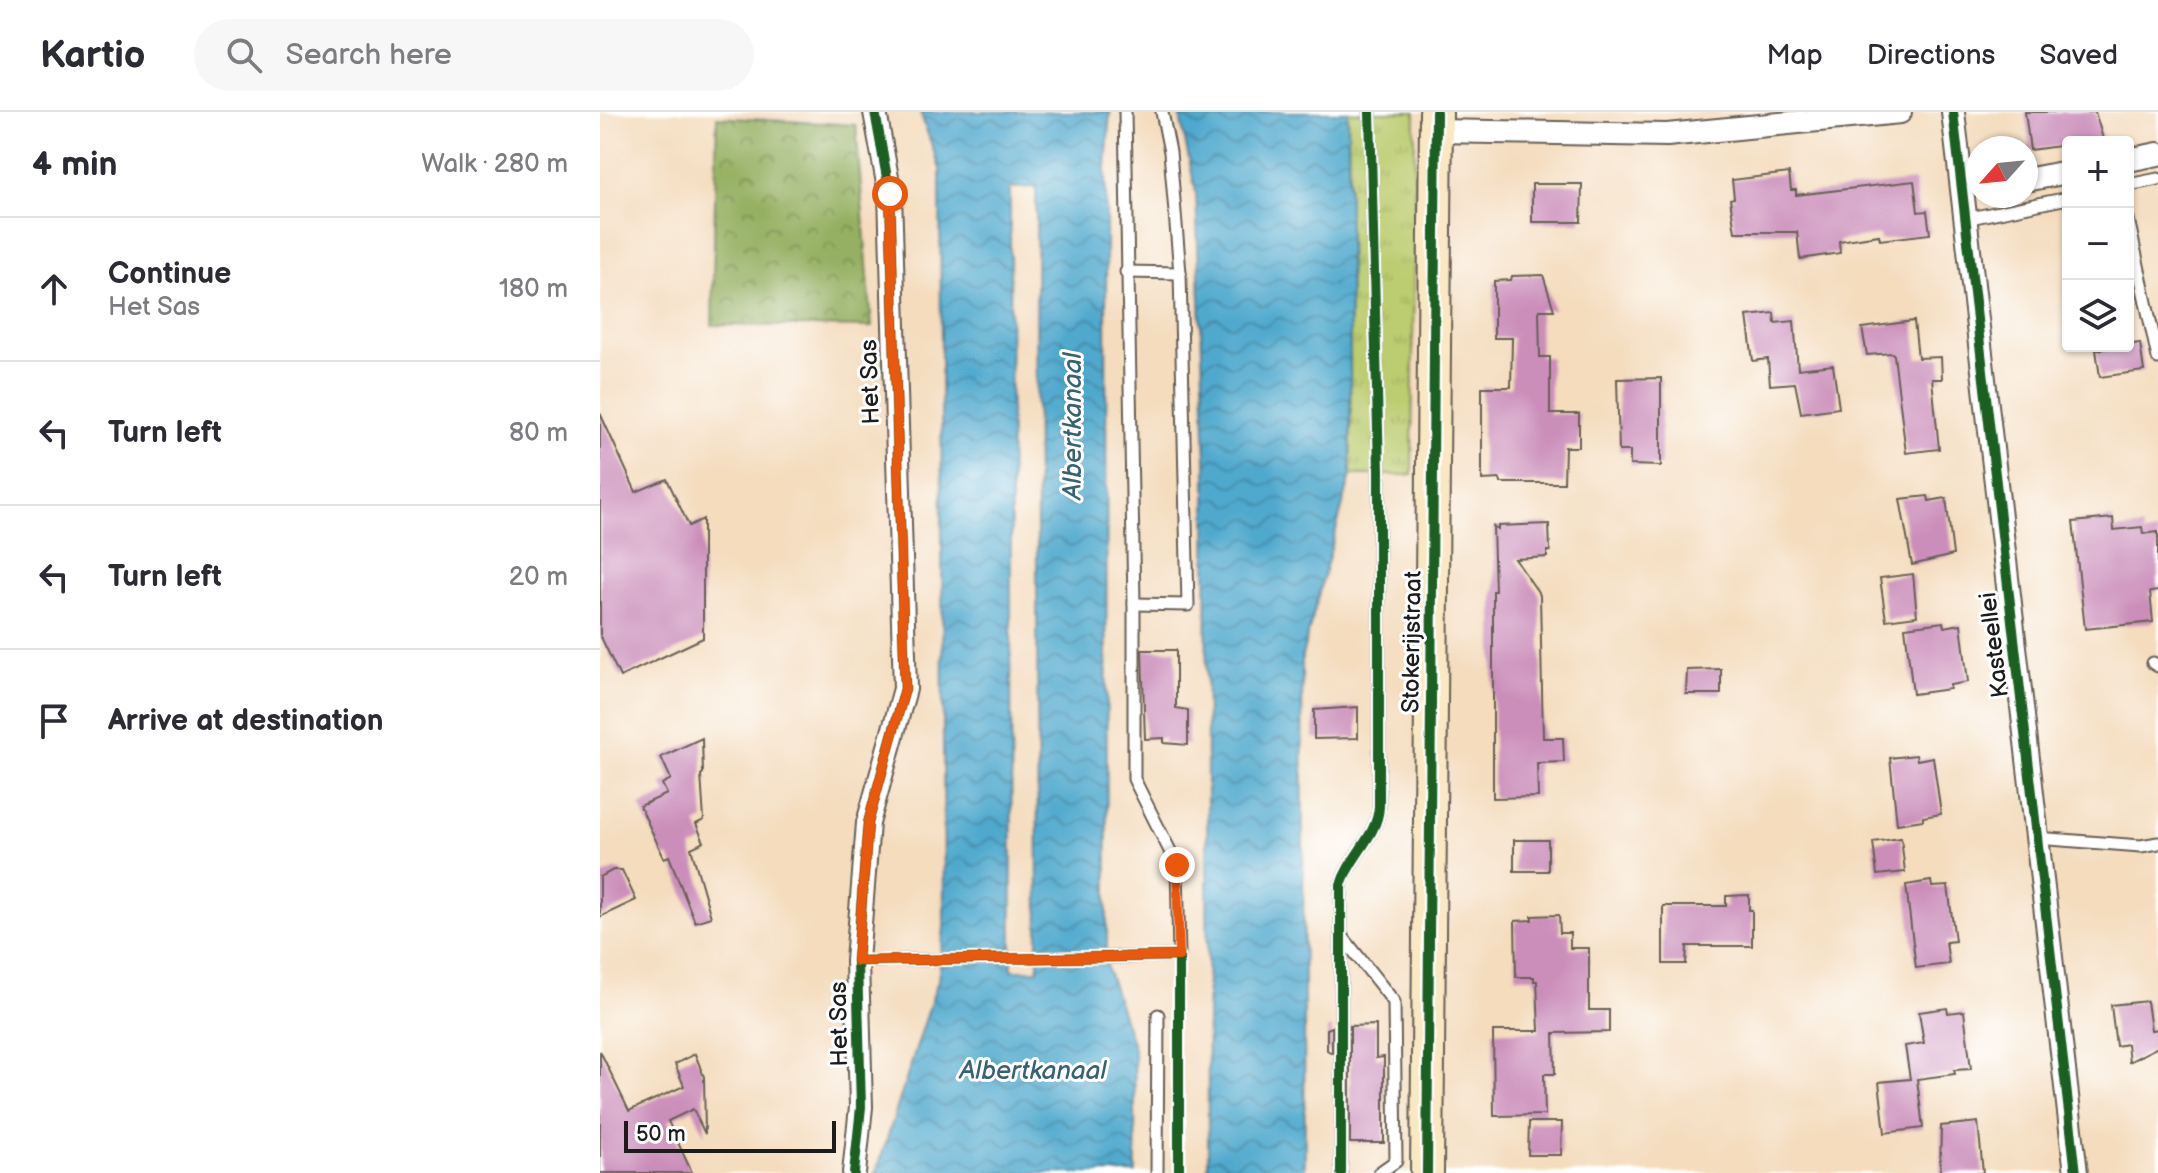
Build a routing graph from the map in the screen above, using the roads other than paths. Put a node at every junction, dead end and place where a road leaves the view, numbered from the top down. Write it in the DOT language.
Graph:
graph roads {
  1 [pos="875,112"];
  2 [pos="1125,112"];
  3 [pos="1162,112"];
  4 [pos="1370,112"];
  5 [pos="1900,112"];
  6 [pos="1953,112"];
  7 [pos="1436,122"];
  8 [pos="2158,154"];
  9 [pos="2134,159"];
  10 [pos="1966,173"];
  11 [pos="2062,173"];
  12 [pos="2038,178"];
  13 [pos="2158,179"];
  14 [pos="2134,184"];
  15 [pos="2062,199"];
  16 [pos="1967,208"];
  17 [pos="1965,219"];
  18 [pos="2134,241"];
  19 [pos="1126,272"];
  20 [pos="1180,273"];
  21 [pos="2153,310"];
  22 [pos="2158,358"];
  23 [pos="1134,604"];
  24 [pos="2036,838"];
  25 [pos="2158,843"];
  26 [pos="1341,935"];
  27 [pos="857,961"];
  28 [pos="1158,1015"];
  29 [pos="854,1173"];
  30 [pos="1157,1173"];
  31 [pos="1341,1173"];
  32 [pos="1379,1173"];
  33 [pos="1427,1173"];
  34 [pos="2076,1173"];
  1 -- 27 [label="street, Het Sas"];
  2 -- 19 [label="lane"];
  3 -- 20 [label="lane"];
  4 -- 26 [label="lane"];
  5 -- 7 [label="street"];
  6 -- 10 [label="street, Kasteellei"];
  7 -- 33 [label="street, Stokerijstraat"];
  8 -- 9 [label="street"];
  11 -- 12 [label="street"];
  13 -- 14 [label="lane"];
  15 -- 17 [label="lane"];
  16 -- 17 [label="street, Kasteellei"];
  17 -- 24 [label="street, Kasteellei"];
  18 -- 21 [label="lane"];
  19 -- 20 [label="lane"];
  19 -- 23 [label="lane"];
  20 -- 23 [label="lane"];
  21 -- 22 [label="lane"];
  23 -- 27 [label="lane"];
  24 -- 25 [label="lane"];
  24 -- 34 [label="street, Kasteellei"];
  26 -- 31 [label="lane"];
  26 -- 32 [label="lane"];
  27 -- 29 [label="street, Het Sas"];
  28 -- 30 [label="lane"];
}
